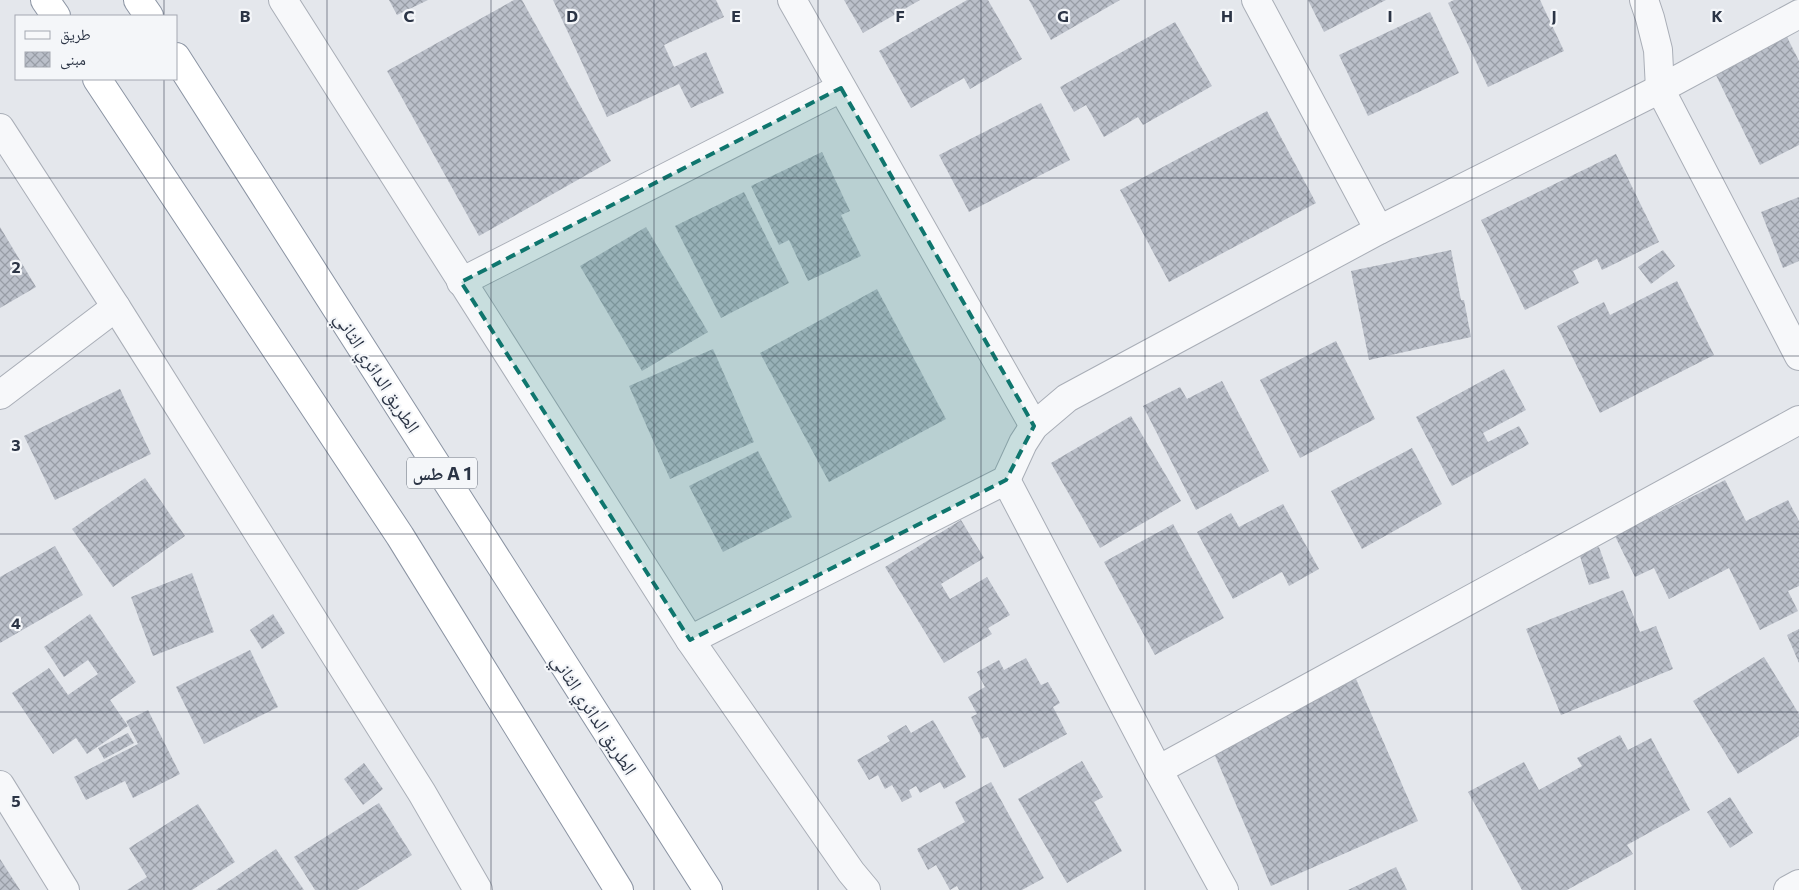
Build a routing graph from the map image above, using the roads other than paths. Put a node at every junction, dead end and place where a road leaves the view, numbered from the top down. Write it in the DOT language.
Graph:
graph roads {
  1 [pos="45,0"];
  2 [pos="138,0"];
  3 [pos="283,0"];
  4 [pos="792,0"];
  5 [pos="1256,0"];
  6 [pos="1644,0"];
  7 [pos="1799,14"];
  8 [pos="55,15"];
  9 [pos="148,15"];
  10 [pos="178,60"];
  11 [pos="98,80"];
  12 [pos="841,88"];
  13 [pos="1660,89"];
  14 [pos="0,128"];
  15 [pos="1379,230"];
  16 [pos="461,282"];
  17 [pos="116,307"];
  18 [pos="1799,356"];
  19 [pos="0,395"];
  20 [pos="1799,420"];
  21 [pos="1034,426"];
  22 [pos="1006,480"];
  23 [pos="690,640"];
  24 [pos="1158,770"];
  25 [pos="0,785"];
  26 [pos="1799,884"];
  27 [pos="65,890"];
  28 [pos="478,890"];
  29 [pos="619,890"];
  30 [pos="708,890"];
  31 [pos="866,890"];
  32 [pos="1224,890"];
  33 [pos="1788,890"];
  1 -- 8 [label="highway"];
  2 -- 9 [label="highway"];
  3 -- 16 [label="street"];
  4 -- 12 [label="street"];
  5 -- 15 [label="street"];
  6 -- 13 [label="street"];
  7 -- 13 [label="street"];
  10 -- 30 [label="highway, الطريق الدائري الثاني / طس A 1"];
  11 -- 29 [label="highway"];
  12 -- 16 [label="street"];
  12 -- 21 [label="street"];
  13 -- 15 [label="street"];
  13 -- 18 [label="street"];
  14 -- 17 [label="street"];
  15 -- 21 [label="street"];
  16 -- 23 [label="street"];
  17 -- 19 [label="street"];
  17 -- 28 [label="street"];
  20 -- 24 [label="street"];
  21 -- 22 [label="street"];
  22 -- 23 [label="street"];
  22 -- 24 [label="street"];
  23 -- 31 [label="street"];
  24 -- 32 [label="street"];
  25 -- 27 [label="street"];
  26 -- 33 [label="street"];
}
